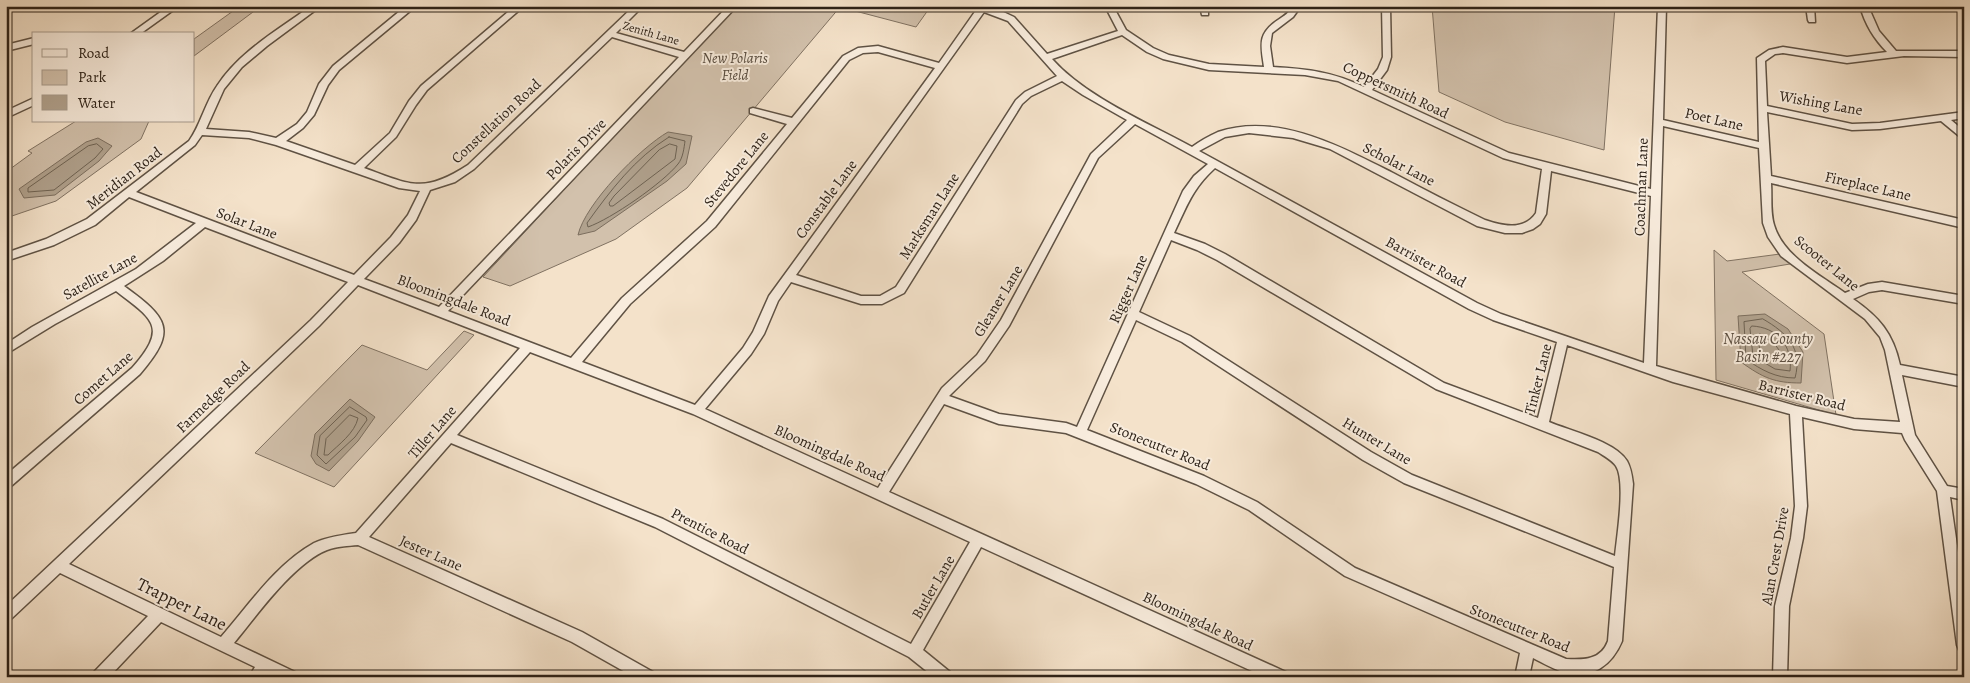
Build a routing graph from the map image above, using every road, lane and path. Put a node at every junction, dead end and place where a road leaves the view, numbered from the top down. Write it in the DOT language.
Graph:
graph roads {
  1 [pos="175,6"];
  2 [pos="317,6"];
  3 [pos="412,6"];
  4 [pos="520,6"];
  5 [pos="639,6"];
  6 [pos="733,6"];
  7 [pos="1109,6"];
  8 [pos="1297,6"];
  9 [pos="1386,6"];
  10 [pos="1662,6"];
  11 [pos="1810,6"];
  12 [pos="1864,6"];
  13 [pos="983,8"];
  14 [pos="1812,20"];
  15 [pos="137,32"];
  16 [pos="1123,32"];
  17 [pos="610,34"];
  18 [pos="32,42"];
  19 [pos="6,48"];
  20 [pos="1894,54"];
  21 [pos="1964,54"];
  22 [pos="686,56"];
  23 [pos="1045,58"];
  24 [pos="940,66"];
  25 [pos="1269,70"];
  26 [pos="1063,76"];
  27 [pos="1366,91"];
  28 [pos="32,101"];
  29 [pos="1762,108"];
  30 [pos="753,111"];
  31 [pos="6,115"];
  32 [pos="1964,115"];
  33 [pos="1942,117"];
  34 [pos="1133,120"];
  35 [pos="793,122"];
  36 [pos="1658,122"];
  37 [pos="201,132"];
  38 [pos="1964,137"];
  39 [pos="278,142"];
  40 [pos="1764,146"];
  41 [pos="1192,151"];
  42 [pos="1214,164"];
  43 [pos="1546,167"];
  44 [pos="356,170"];
  45 [pos="1766,178"];
  46 [pos="426,188"];
  47 [pos="128,193"];
  48 [pos="1655,194"];
  49 [pos="204,222"];
  50 [pos="1964,224"];
  51 [pos="1168,235"];
  52 [pos="6,256"];
  53 [pos="789,277"];
  54 [pos="356,280"];
  55 [pos="116,286"];
  56 [pos="1843,298"];
  57 [pos="1964,300"];
  58 [pos="440,313"];
  59 [pos="1133,314"];
  60 [pos="1564,340"];
  61 [pos="528,346"];
  62 [pos="6,350"];
  63 [pos="574,363"];
  64 [pos="1650,369"];
  65 [pos="1895,369"];
  66 [pos="1964,382"];
  67 [pos="942,398"];
  68 [pos="697,410"];
  69 [pos="1796,411"];
  70 [pos="1542,426"];
  71 [pos="1907,428"];
  72 [pos="1080,433"];
  73 [pos="449,437"];
  74 [pos="6,484"];
  75 [pos="1943,490"];
  76 [pos="881,494"];
  77 [pos="1964,495"];
  78 [pos="979,538"];
  79 [pos="360,539"];
  80 [pos="1621,564"];
  81 [pos="59,566"];
  82 [pos="159,614"];
  83 [pos="6,615"];
  84 [pos="223,645"];
  85 [pos="1964,645"];
  86 [pos="1528,650"];
  87 [pos="914,652"];
  88 [pos="266,665"];
  89 [pos="99,677"];
  90 [pos="256,677"];
  91 [pos="290,677"];
  92 [pos="648,677"];
  93 [pos="945,677"];
  94 [pos="1281,677"];
  95 [pos="1522,677"];
  96 [pos="1780,677"];
  1 -- 15 [label="street"];
  2 -- 37 [label="street, Meridian Road"];
  3 -- 39 [label="street"];
  4 -- 44 [label="street"];
  5 -- 17 [label="street, Constellation Road"];
  6 -- 22 [label="street, Polaris Drive"];
  7 -- 16 [label="street, Coppersmith Road"];
  8 -- 25 [label="street"];
  9 -- 27 [label="street"];
  10 -- 36 [label="street, Coachman Lane"];
  11 -- 14 [label="street"];
  12 -- 20 [label="street"];
  13 -- 23 [label="street, Barrister Road"];
  13 -- 24 [label="street, Constable Lane"];
  16 -- 23 [label="street"];
  16 -- 25 [label="street, Coppersmith Road"];
  17 -- 22 [label="street, Zenith Lane"];
  17 -- 46 [label="street, Constellation Road"];
  18 -- 19 [label="street"];
  20 -- 21 [label="street, Scooter Lane"];
  20 -- 29 [label="street, Scooter Lane"];
  22 -- 58 [label="street, Polaris Drive"];
  23 -- 26 [label="street, Barrister Road"];
  24 -- 35 [label="street, Stevedore Lane"];
  24 -- 53 [label="street, Constable Lane"];
  25 -- 27 [label="street, Coppersmith Road"];
  26 -- 34 [label="street, Barrister Road"];
  26 -- 53 [label="street, Marksman Lane"];
  27 -- 43 [label="street, Coppersmith Road"];
  28 -- 31 [label="street"];
  29 -- 33 [label="street, Wishing Lane"];
  29 -- 40 [label="street, Scooter Lane"];
  30 -- 35 [label="street"];
  32 -- 33 [label="street, Wishing Lane"];
  33 -- 38 [label="street"];
  34 -- 41 [label="street, Barrister Road"];
  34 -- 67 [label="street, Gleaner Lane"];
  35 -- 63 [label="street, Stevedore Lane"];
  36 -- 40 [label="street, Poet Lane"];
  36 -- 48 [label="street, Coachman Lane"];
  37 -- 39 [label="street, Constellation Road"];
  37 -- 47 [label="street, Meridian Road"];
  39 -- 44 [label="street, Constellation Road"];
  40 -- 45 [label="street, Scooter Lane"];
  41 -- 42 [label="street, Barrister Road"];
  41 -- 43 [label="street, Scholar Lane"];
  42 -- 51 [label="street, Rigger Lane"];
  42 -- 60 [label="street, Barrister Road"];
  43 -- 48 [label="street, Coppersmith Road"];
  44 -- 46 [label="street, Constellation Road"];
  45 -- 50 [label="street, Fireplace Lane"];
  45 -- 56 [label="street, Scooter Lane"];
  46 -- 54 [label="street, Farmedge Road"];
  47 -- 49 [label="street, Solar Lane"];
  47 -- 52 [label="street, Meridian Road"];
  48 -- 64 [label="street, Coachman Lane"];
  49 -- 54 [label="street, Solar Lane"];
  49 -- 55 [label="street, Satellite Lane"];
  51 -- 59 [label="street, Rigger Lane"];
  51 -- 70 [label="street, Stonecutter Road"];
  53 -- 68 [label="street, Constable Lane"];
  54 -- 58 [label="street, Bloomingdale Road"];
  54 -- 81 [label="street, Farmedge Road"];
  55 -- 62 [label="street, Satellite Lane"];
  55 -- 74 [label="street, Comet Lane"];
  56 -- 57 [label="street"];
  56 -- 65 [label="street, Scooter Lane"];
  58 -- 61 [label="street, Bloomingdale Road"];
  59 -- 72 [label="street, Rigger Lane"];
  59 -- 80 [label="street, Hunter Lane"];
  60 -- 64 [label="street, Barrister Road"];
  60 -- 70 [label="street, Tinker Lane"];
  61 -- 63 [label="street, Bloomingdale Road"];
  61 -- 73 [label="street, Tiller Lane"];
  63 -- 68 [label="street, Bloomingdale Road"];
  64 -- 69 [label="street, Barrister Road"];
  65 -- 66 [label="street"];
  65 -- 71 [label="street, Scooter Lane"];
  67 -- 72 [label="street, Stonecutter Road"];
  67 -- 76 [label="street, Gleaner Lane"];
  68 -- 76 [label="street, Bloomingdale Road"];
  69 -- 71 [label="street, Barrister Road"];
  69 -- 96 [label="street, Alan Crest Drive"];
  70 -- 80 [label="street, Stonecutter Road"];
  71 -- 75 [label="street, Scooter Lane"];
  72 -- 86 [label="street, Stonecutter Road"];
  73 -- 79 [label="street, Tiller Lane"];
  73 -- 87 [label="street, Prentice Road"];
  75 -- 77 [label="street"];
  75 -- 85 [label="street, Scooter Lane"];
  76 -- 78 [label="street, Bloomingdale Road"];
  78 -- 87 [label="street, Butler Lane"];
  78 -- 94 [label="street, Bloomingdale Road"];
  79 -- 84 [label="street"];
  79 -- 92 [label="street, Jester Lane"];
  80 -- 86 [label="street, Stonecutter Road"];
  81 -- 82 [label="street, Trapper Lane"];
  81 -- 83 [label="street, Farmedge Road"];
  82 -- 84 [label="street, Trapper Lane"];
  82 -- 89 [label="street"];
  84 -- 88 [label="street, Trapper Lane"];
  86 -- 95 [label="street"];
  87 -- 93 [label="street, Prentice Road"];
  88 -- 90 [label="street"];
  88 -- 91 [label="street, Trapper Lane"];
}
